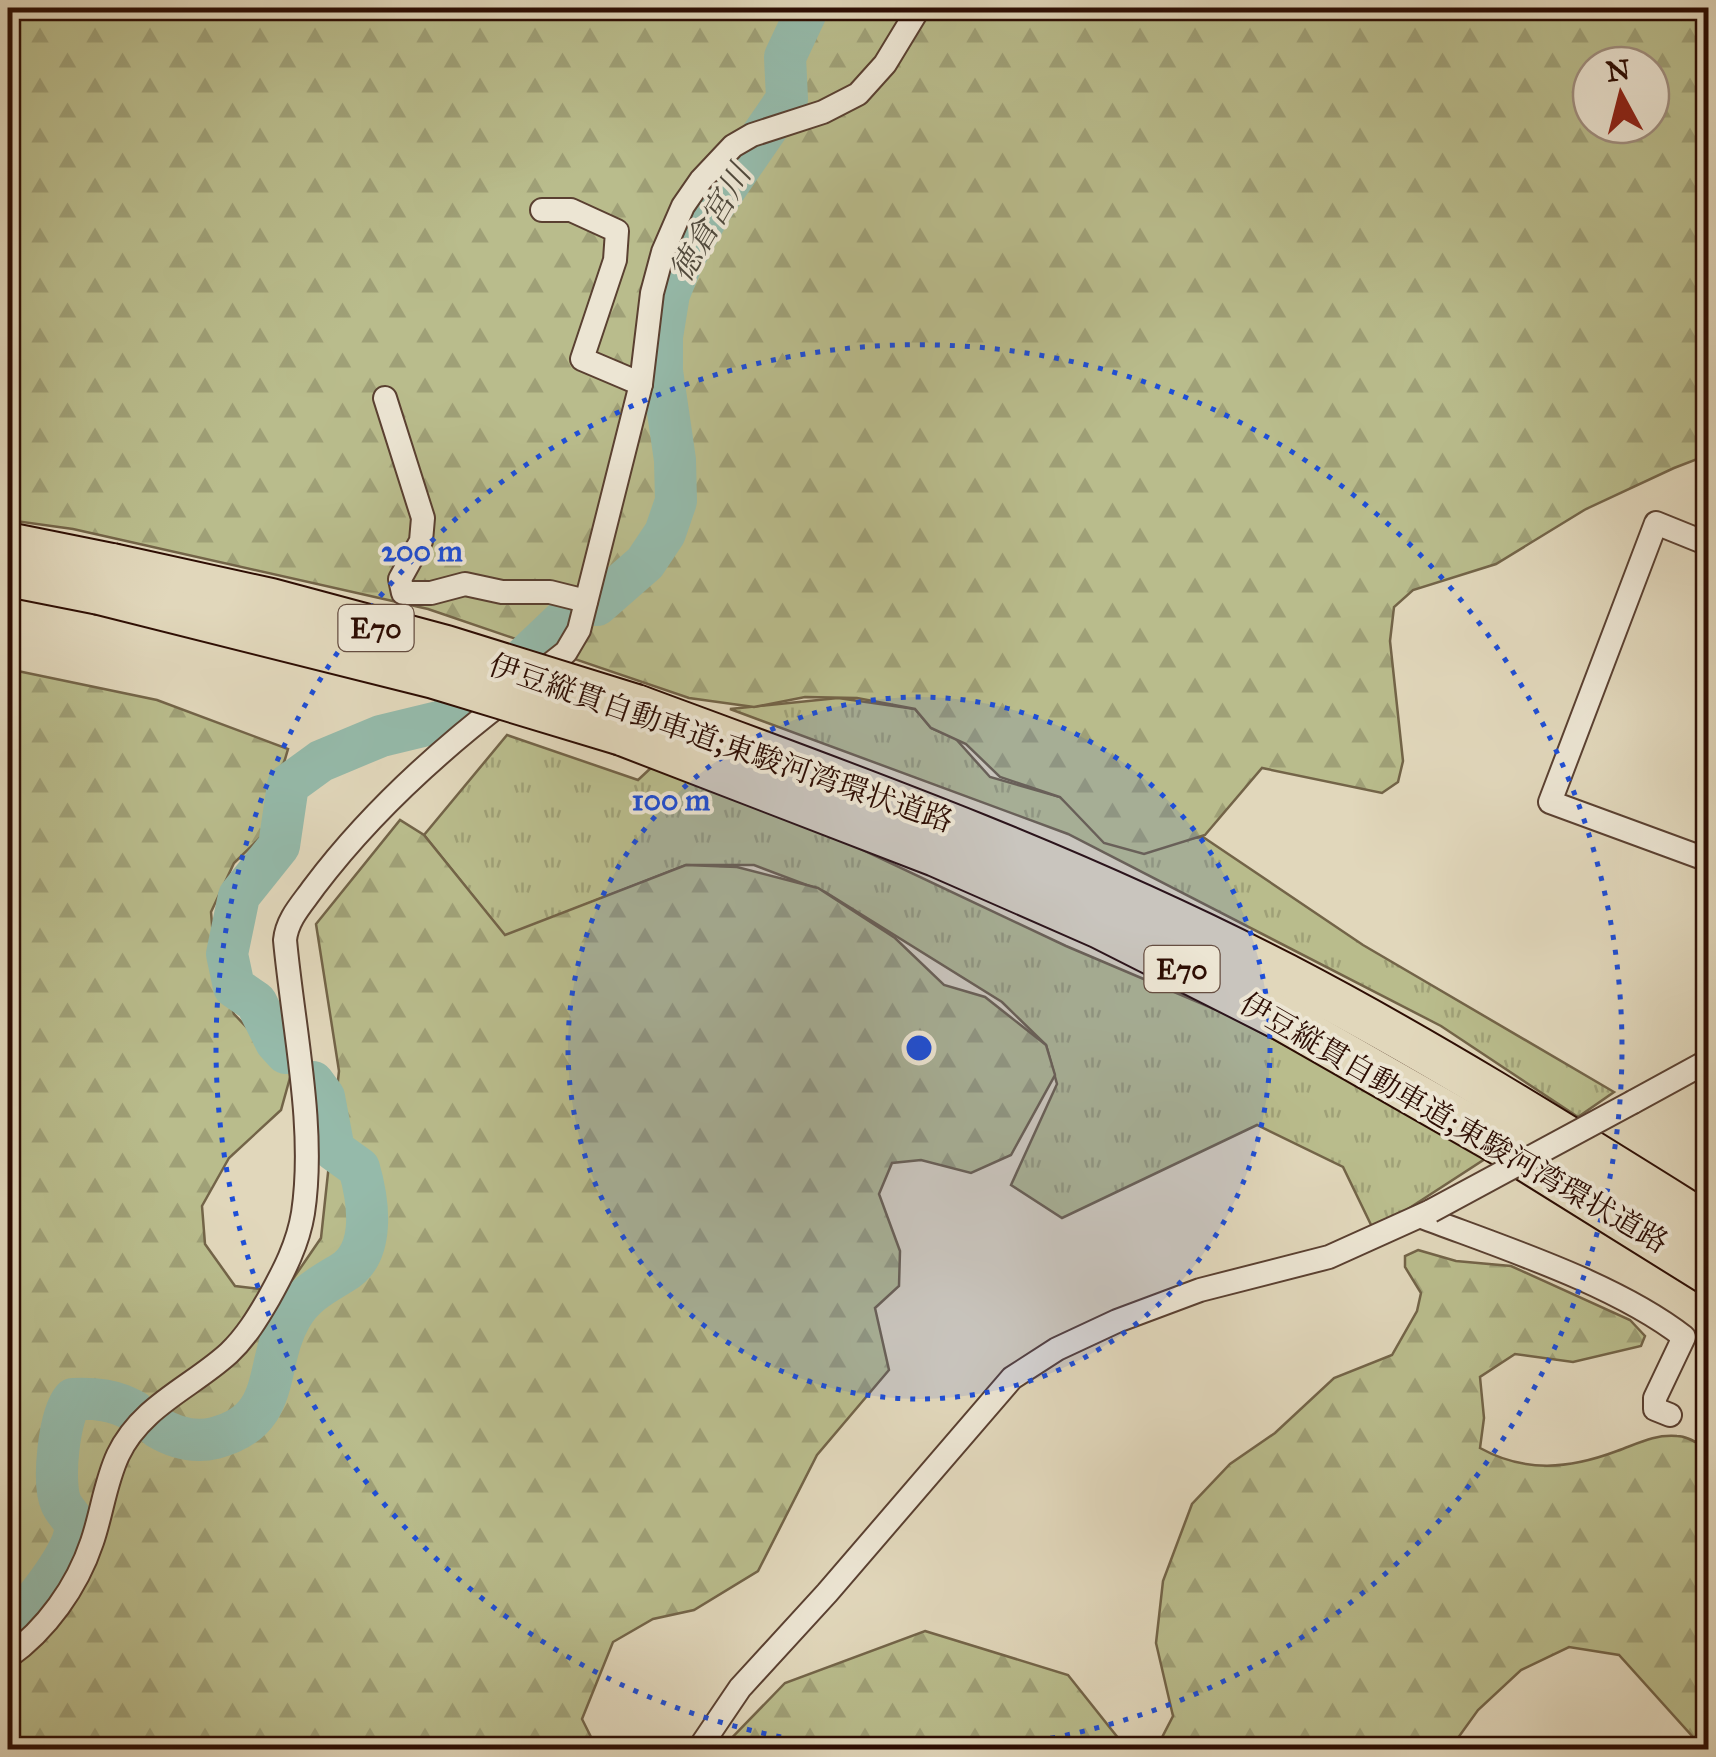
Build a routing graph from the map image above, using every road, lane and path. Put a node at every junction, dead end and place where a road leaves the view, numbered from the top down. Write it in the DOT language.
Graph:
graph roads {
  1 [pos="919,8"];
  2 [pos="542,210"];
  3 [pos="642,384"];
  4 [pos="385,398"];
  5 [pos="8,544"];
  6 [pos="1708,544"];
  7 [pos="8,576"];
  8 [pos="106,579"];
  9 [pos="586,601"];
  10 [pos="629,720"];
  11 [pos="1708,860"];
  12 [pos="1708,1061"];
  13 [pos="1427,1214"];
  14 [pos="1708,1225"];
  15 [pos="1708,1273"];
  16 [pos="1670,1415"];
  17 [pos="8,1657"];
  18 [pos="698,1750"];
  1 -- 3 [label="street"];
  2 -- 3 [label="street"];
  3 -- 9 [label="street"];
  4 -- 9 [label="street"];
  5 -- 8 [label="highway, 伊豆縦貫自動車道;東駿河湾環状道路 / E70"];
  6 -- 11 [label="street"];
  7 -- 8 [label="highway, 伊豆縦貫自動車道;東駿河湾環状道路 / E70"];
  8 -- 10 [label="highway, 伊豆縦貫自動車道;東駿河湾環状道路 / E70, bridge"];
  9 -- 17 [label="street"];
  10 -- 14 [label="highway, 伊豆縦貫自動車道;東駿河湾環状道路 / E70"];
  10 -- 15 [label="highway, 伊豆縦貫自動車道;東駿河湾環状道路 / E70"];
  12 -- 13 [label="street, bridge"];
  13 -- 16 [label="street"];
  13 -- 18 [label="street"];
}
